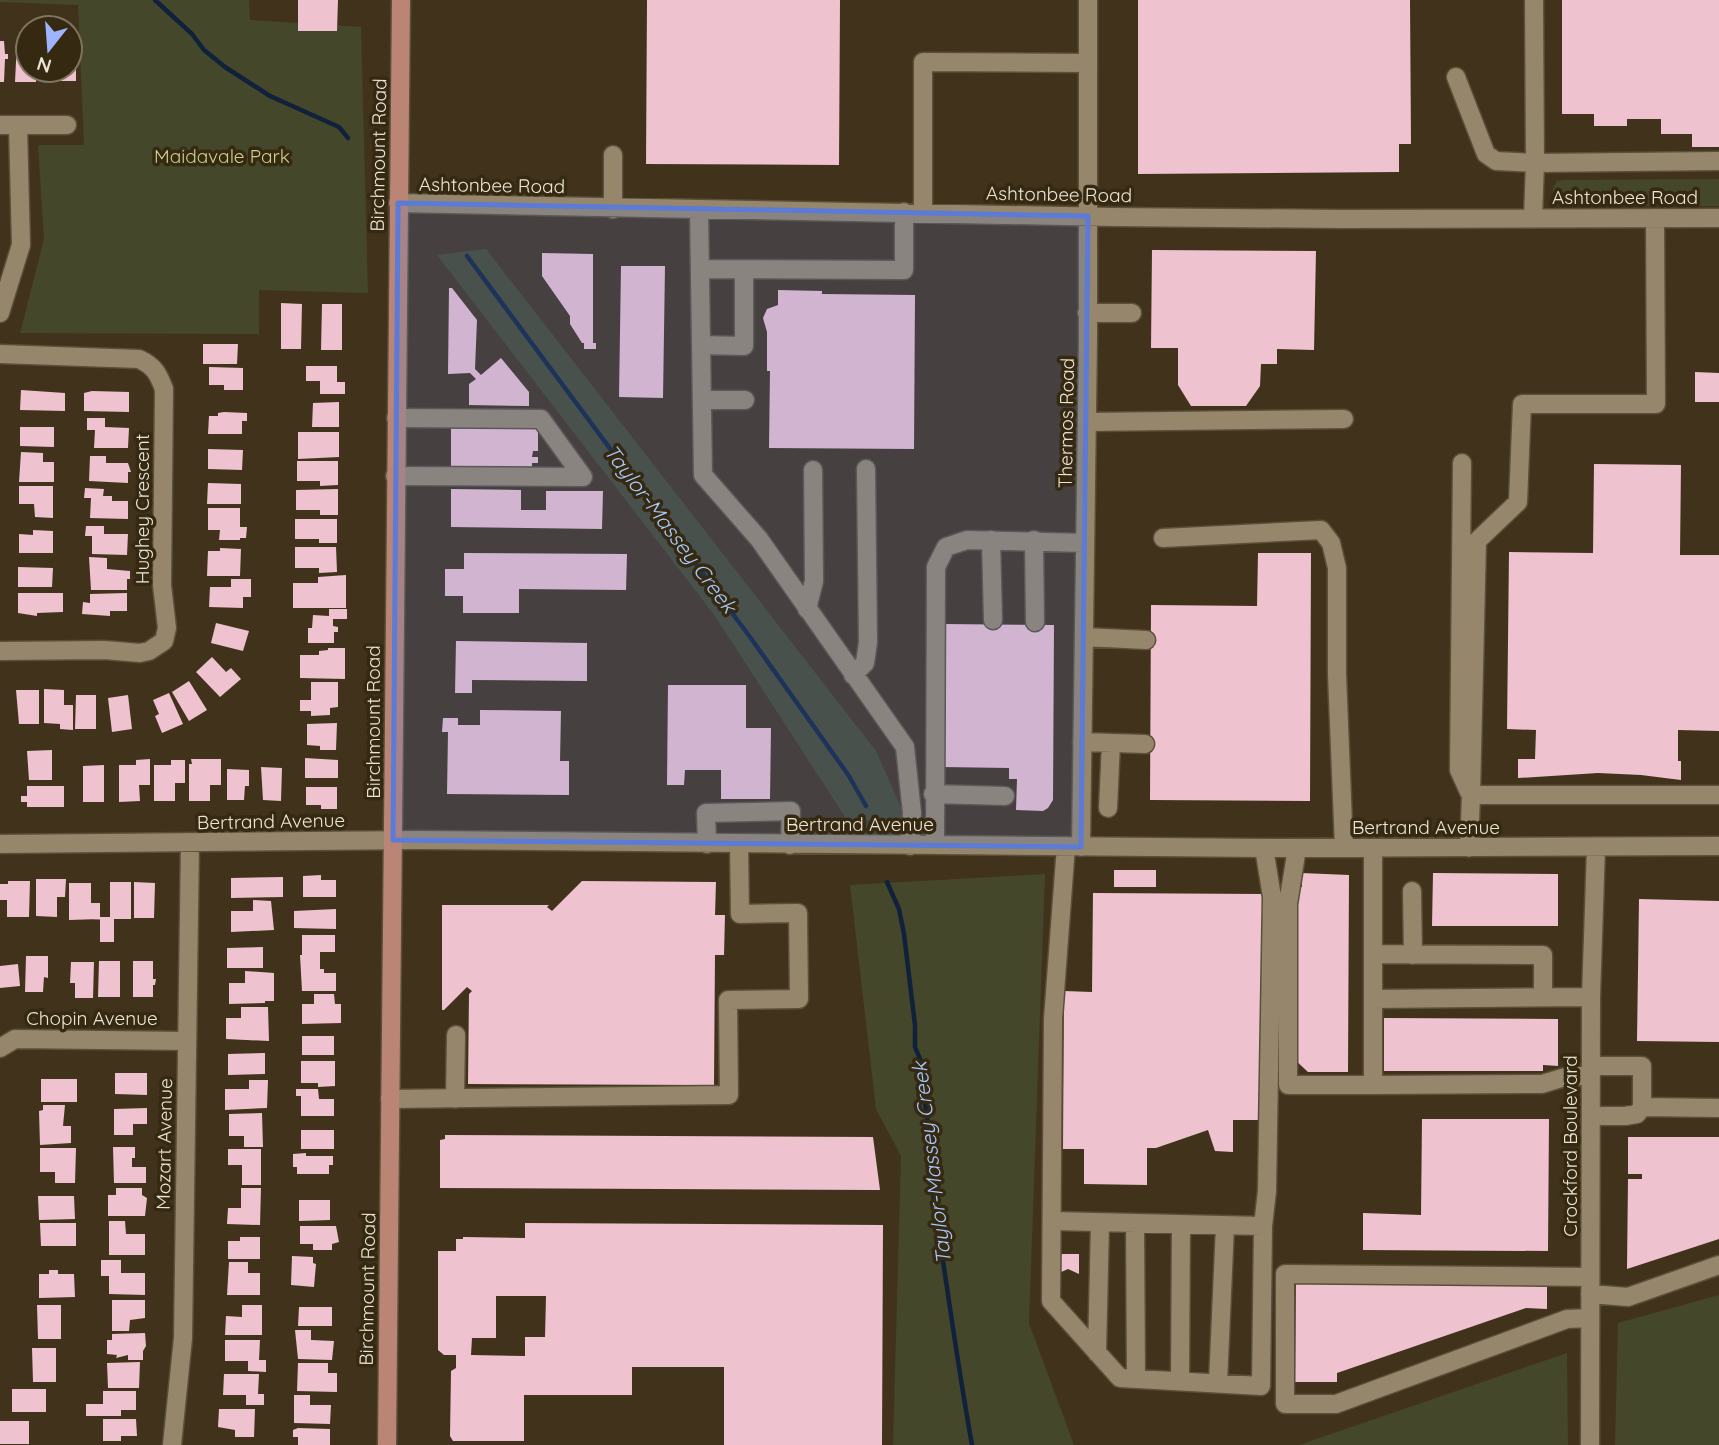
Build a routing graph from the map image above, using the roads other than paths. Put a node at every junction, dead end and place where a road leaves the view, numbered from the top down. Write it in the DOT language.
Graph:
graph roads {
  1 [pos="401,0"];
  2 [pos="1088,0"];
  3 [pos="1534,0"];
  4 [pos="1087,63"];
  5 [pos="1456,78"];
  6 [pos="67,125"];
  7 [pos="9,126"];
  8 [pos="613,155"];
  9 [pos="1719,161"];
  10 [pos="1535,163"];
  11 [pos="398,203"];
  12 [pos="613,209"];
  13 [pos="698,210"];
  14 [pos="904,212"];
  15 [pos="923,212"];
  16 [pos="1088,216"];
  17 [pos="1533,218"];
  18 [pos="1655,218"];
  19 [pos="1719,218"];
  20 [pos="700,269"];
  21 [pos="744,270"];
  22 [pos="0,313"];
  23 [pos="1087,313"];
  24 [pos="1132,313"];
  25 [pos="701,345"];
  26 [pos="0,354"];
  27 [pos="702,400"];
  28 [pos="745,400"];
  29 [pos="396,418"];
  30 [pos="1344,419"];
  31 [pos="1087,422"];
  32 [pos="1462,463"];
  33 [pos="866,469"];
  34 [pos="813,470"];
  35 [pos="396,476"];
  36 [pos="1163,538"];
  37 [pos="991,540"];
  38 [pos="1034,540"];
  39 [pos="1085,543"];
  40 [pos="807,609"];
  41 [pos="993,620"];
  42 [pos="1035,622"];
  43 [pos="1084,637"];
  44 [pos="1146,640"];
  45 [pos="0,651"];
  46 [pos="853,675"];
  47 [pos="1082,742"];
  48 [pos="1111,743"];
  49 [pos="1145,744"];
  50 [pos="933,794"];
  51 [pos="1471,795"];
  52 [pos="1719,795"];
  53 [pos="1005,796"];
  54 [pos="1108,808"];
  55 [pos="393,840"];
  56 [pos="190,843"];
  57 [pos="0,844"];
  58 [pos="707,844"];
  59 [pos="739,844"];
  60 [pos="790,845"];
  61 [pos="934,845"];
  62 [pos="910,846"];
  63 [pos="1074,846"];
  64 [pos="1719,846"];
  65 [pos="1596,847"];
  66 [pos="1264,848"];
  67 [pos="1297,848"];
  68 [pos="1345,848"];
  69 [pos="1373,848"];
  70 [pos="1469,848"];
  71 [pos="1412,891"];
  72 [pos="1373,954"];
  73 [pos="1413,955"];
  74 [pos="1591,997"];
  75 [pos="1543,998"];
  76 [pos="1373,999"];
  77 [pos="456,1035"];
  78 [pos="187,1041"];
  79 [pos="0,1048"];
  80 [pos="1591,1071"];
  81 [pos="1373,1085"];
  82 [pos="390,1099"];
  83 [pos="455,1099"];
  84 [pos="1642,1107"];
  85 [pos="1719,1108"];
  86 [pos="1591,1116"];
  87 [pos="1053,1222"];
  88 [pos="1100,1223"];
  89 [pos="1135,1224"];
  90 [pos="1181,1224"];
  91 [pos="1225,1226"];
  92 [pos="1263,1226"];
  93 [pos="1719,1265"];
  94 [pos="1590,1285"];
  95 [pos="1590,1318"];
  96 [pos="1097,1353"];
  97 [pos="1136,1379"];
  98 [pos="1180,1381"];
  99 [pos="1218,1383"];
  100 [pos="172,1445"];
  101 [pos="387,1445"];
  102 [pos="1590,1445"];
  1 -- 11 [label="main road, Birchmount Road"];
  2 -- 4 [label="street, Thermos Road"];
  3 -- 10 [label="street"];
  4 -- 15 [label="street"];
  4 -- 16 [label="street, Thermos Road"];
  5 -- 10 [label="street"];
  6 -- 7 [label="street"];
  7 -- 22 [label="street"];
  8 -- 12 [label="street"];
  9 -- 10 [label="street"];
  10 -- 17 [label="street"];
  11 -- 12 [label="street, Ashtonbee Road"];
  11 -- 29 [label="main road, Birchmount Road"];
  12 -- 13 [label="street, Ashtonbee Road"];
  13 -- 14 [label="street, Ashtonbee Road"];
  13 -- 20 [label="street"];
  14 -- 15 [label="street, Ashtonbee Road"];
  14 -- 21 [label="street"];
  15 -- 16 [label="street, Ashtonbee Road"];
  16 -- 17 [label="street, Ashtonbee Road"];
  16 -- 23 [label="street, Thermos Road"];
  17 -- 18 [label="street, Ashtonbee Road"];
  18 -- 19 [label="street, Ashtonbee Road"];
  18 -- 51 [label="street"];
  20 -- 21 [label="street"];
  20 -- 25 [label="street"];
  21 -- 25 [label="street"];
  23 -- 24 [label="street"];
  23 -- 31 [label="street, Thermos Road"];
  25 -- 27 [label="street"];
  26 -- 45 [label="street, Hughey Crescent"];
  27 -- 28 [label="street"];
  27 -- 40 [label="street"];
  29 -- 35 [label="main road, Birchmount Road"];
  29 -- 35 [label="street"];
  30 -- 31 [label="street"];
  31 -- 39 [label="street, Thermos Road"];
  32 -- 51 [label="street"];
  33 -- 46 [label="street"];
  34 -- 40 [label="street"];
  35 -- 55 [label="main road, Birchmount Road"];
  36 -- 68 [label="street"];
  37 -- 38 [label="street"];
  37 -- 41 [label="street"];
  37 -- 50 [label="street"];
  38 -- 39 [label="street"];
  38 -- 42 [label="street"];
  39 -- 43 [label="street, Thermos Road"];
  40 -- 46 [label="street"];
  43 -- 44 [label="street"];
  43 -- 47 [label="street, Thermos Road"];
  46 -- 62 [label="street"];
  47 -- 48 [label="street"];
  47 -- 63 [label="street, Thermos Road"];
  48 -- 49 [label="street"];
  48 -- 54 [label="street"];
  50 -- 53 [label="street"];
  50 -- 61 [label="street"];
  51 -- 52 [label="street"];
  51 -- 70 [label="street"];
  55 -- 56 [label="street, Bertrand Avenue"];
  55 -- 58 [label="street, Bertrand Avenue"];
  55 -- 82 [label="main road, Birchmount Road"];
  56 -- 57 [label="street, Bertrand Avenue"];
  56 -- 78 [label="street, Mozart Avenue"];
  58 -- 59 [label="street, Bertrand Avenue"];
  58 -- 60 [label="street"];
  59 -- 60 [label="street, Bertrand Avenue"];
  59 -- 83 [label="street"];
  60 -- 62 [label="street, Bertrand Avenue"];
  61 -- 62 [label="street, Bertrand Avenue"];
  61 -- 63 [label="street, Bertrand Avenue"];
  63 -- 66 [label="street, Bertrand Avenue"];
  63 -- 87 [label="street, Thermos Road"];
  64 -- 65 [label="street, Bertrand Avenue"];
  65 -- 70 [label="street, Bertrand Avenue"];
  65 -- 74 [label="street, Crockford Boulevard"];
  66 -- 67 [label="street, Bertrand Avenue"];
  66 -- 92 [label="street"];
  67 -- 68 [label="street, Bertrand Avenue"];
  67 -- 81 [label="street"];
  68 -- 69 [label="street, Bertrand Avenue"];
  69 -- 70 [label="street, Bertrand Avenue"];
  69 -- 72 [label="street"];
  71 -- 73 [label="street"];
  72 -- 73 [label="street"];
  72 -- 76 [label="street"];
  73 -- 75 [label="street"];
  74 -- 75 [label="street"];
  74 -- 80 [label="street, Crockford Boulevard"];
  75 -- 76 [label="street"];
  76 -- 81 [label="street"];
  77 -- 83 [label="street"];
  78 -- 79 [label="street, Chopin Avenue"];
  78 -- 100 [label="street, Mozart Avenue"];
  80 -- 81 [label="street"];
  80 -- 84 [label="street"];
  80 -- 86 [label="street, Crockford Boulevard"];
  82 -- 83 [label="street"];
  82 -- 101 [label="main road, Birchmount Road"];
  84 -- 85 [label="street"];
  84 -- 86 [label="street"];
  86 -- 94 [label="street, Crockford Boulevard"];
  87 -- 88 [label="street"];
  87 -- 96 [label="street, Thermos Road"];
  88 -- 89 [label="street"];
  88 -- 96 [label="street"];
  89 -- 90 [label="street"];
  89 -- 97 [label="street"];
  90 -- 91 [label="street"];
  90 -- 98 [label="street"];
  91 -- 92 [label="street"];
  91 -- 99 [label="street"];
  92 -- 99 [label="street"];
  93 -- 94 [label="street"];
  94 -- 95 [label="street, Crockford Boulevard"];
  94 -- 95 [label="street"];
  95 -- 102 [label="street, Crockford Boulevard"];
  96 -- 97 [label="street, Thermos Road"];
  97 -- 98 [label="street"];
  98 -- 99 [label="street"];
}
